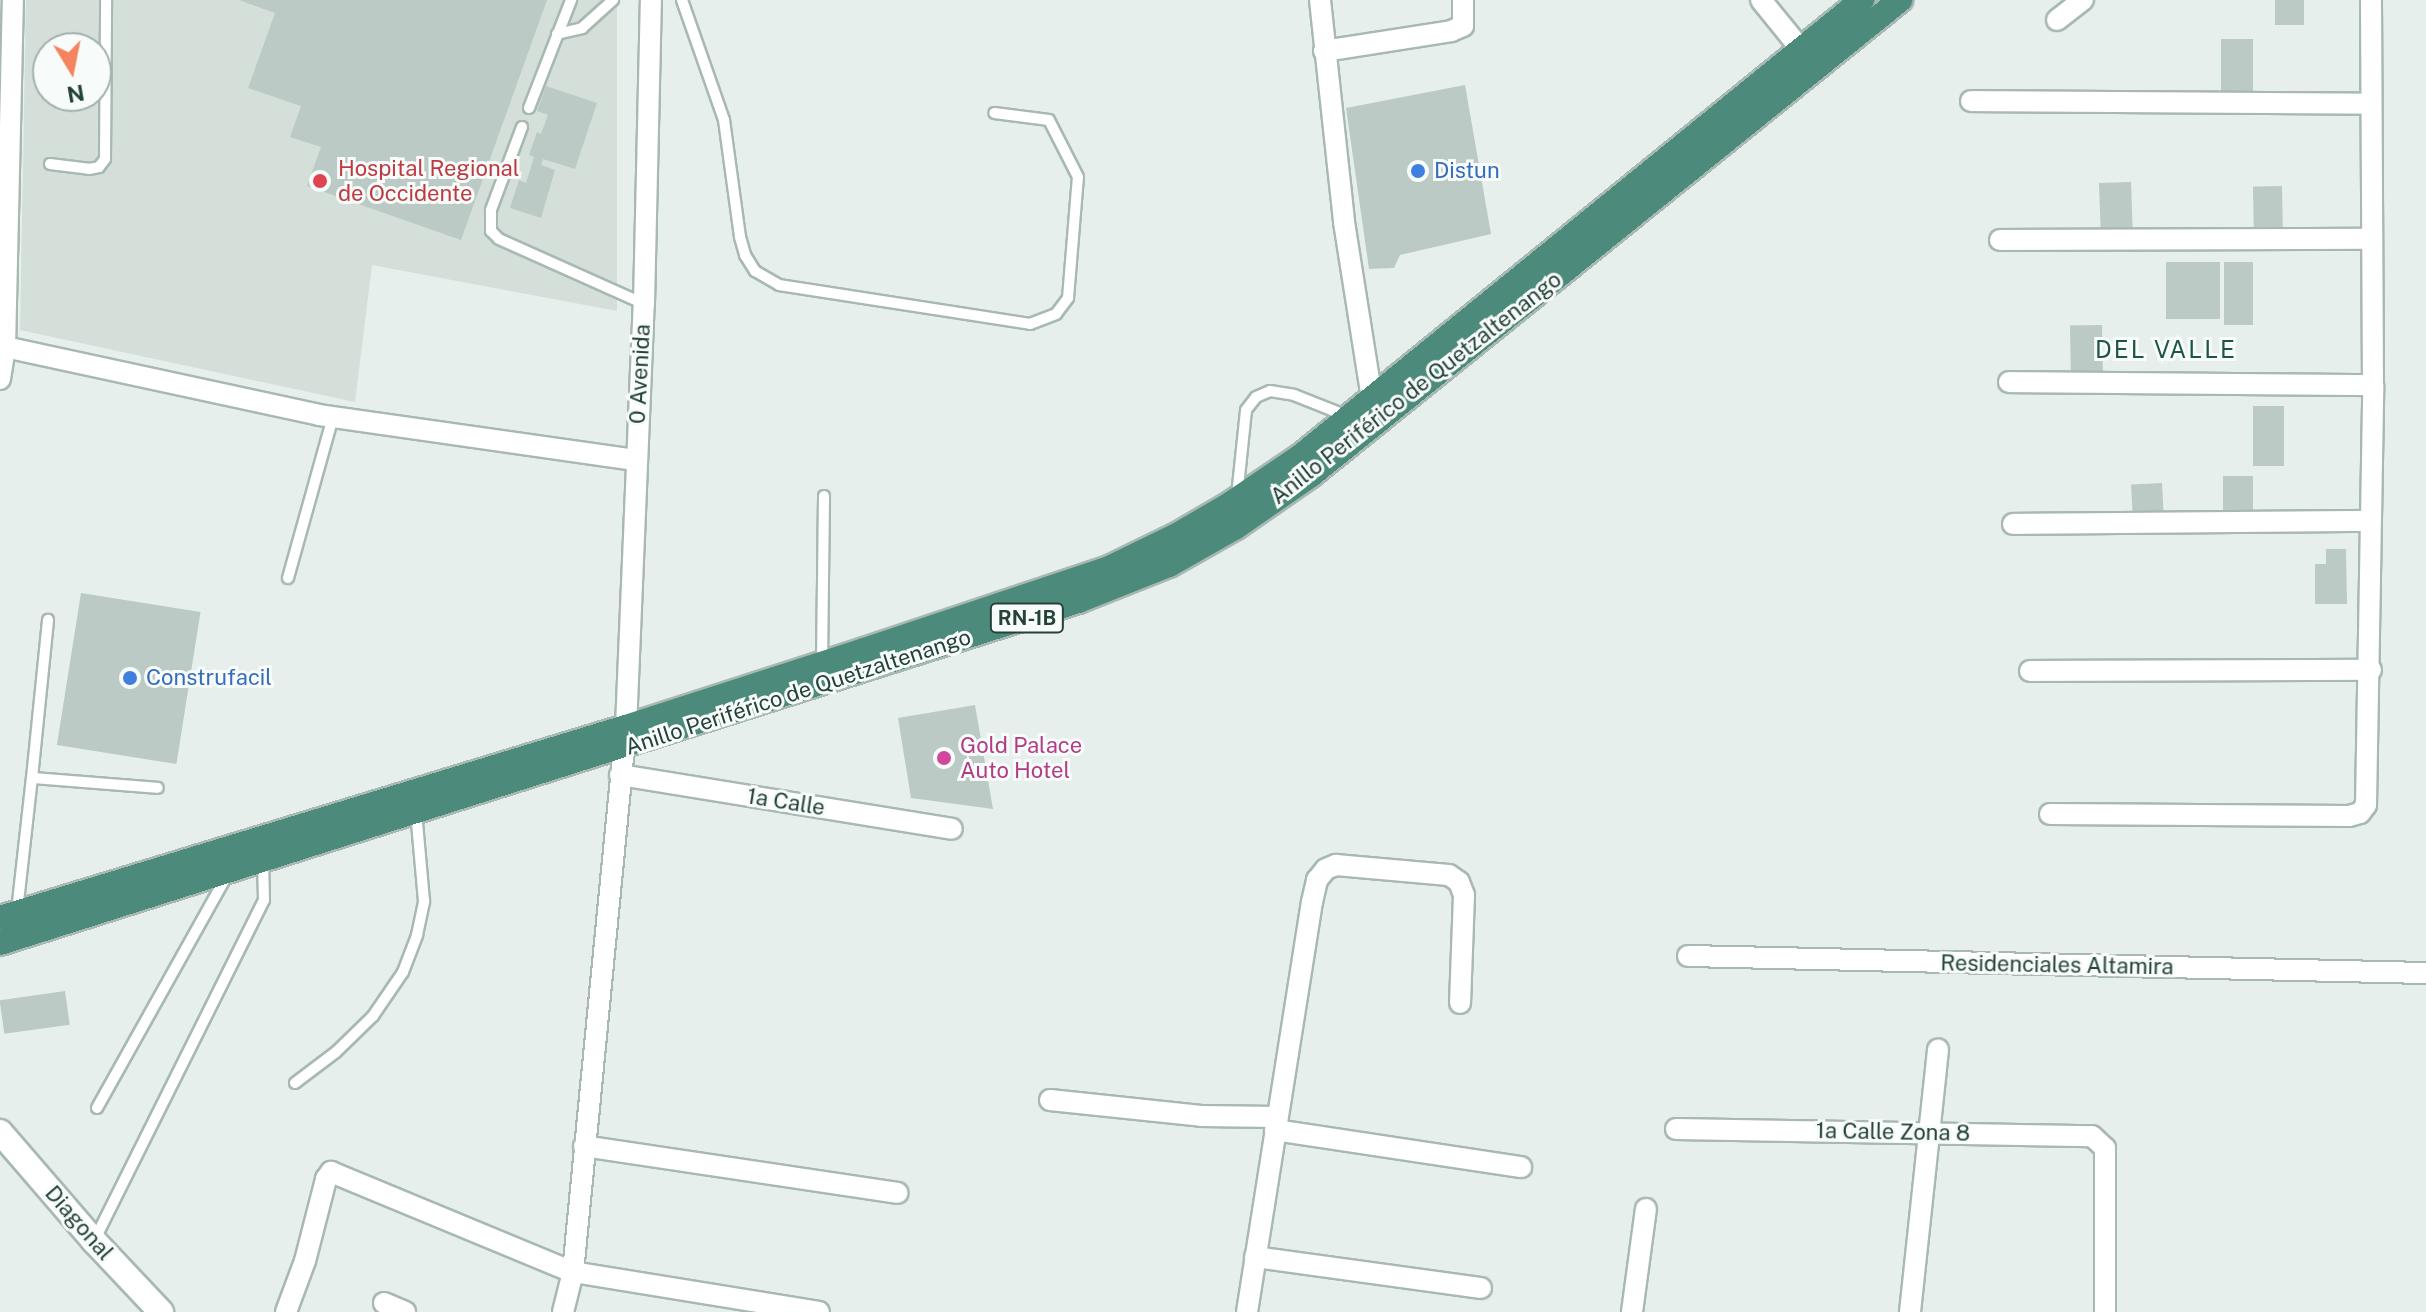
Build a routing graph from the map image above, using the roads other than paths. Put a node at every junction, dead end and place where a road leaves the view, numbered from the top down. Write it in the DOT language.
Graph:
graph roads {
  1 [pos="13,0"];
  2 [pos="106,0"];
  3 [pos="571,0"];
  4 [pos="613,0"];
  5 [pos="651,0"];
  6 [pos="682,0"];
  7 [pos="1320,0"];
  8 [pos="1463,0"];
  9 [pos="1761,0"];
  10 [pos="1862,0"];
  11 [pos="1900,0"];
  12 [pos="2083,0"];
  13 [pos="2371,0"];
  14 [pos="2057,20"];
  15 [pos="557,34"];
  16 [pos="1800,48"];
  17 [pos="1324,51"];
  18 [pos="6,69"];
  19 [pos="1971,101"];
  20 [pos="2370,104"];
  21 [pos="529,108"];
  22 [pos="994,113"];
  23 [pos="522,127"];
  24 [pos="50,164"];
  25 [pos="4,219"];
  26 [pos="2371,239"];
  27 [pos="2000,240"];
  28 [pos="644,304"];
  29 [pos="5,347"];
  30 [pos="0,374"];
  31 [pos="2009,382"];
  32 [pos="2373,385"];
  33 [pos="1372,399"];
  34 [pos="333,417"];
  35 [pos="1349,417"];
  36 [pos="636,460"];
  37 [pos="824,496"];
  38 [pos="1237,500"];
  39 [pos="2370,521"];
  40 [pos="2013,524"];
  41 [pos="288,578"];
  42 [pos="48,620"];
  43 [pos="822,664"];
  44 [pos="2371,670"];
  45 [pos="2030,671"];
  46 [pos="624,738"];
  47 [pos="620,775"];
  48 [pos="32,778"];
  49 [pos="158,788"];
  50 [pos="416,812"];
  51 [pos="2050,814"];
  52 [pos="952,829"];
  53 [pos="263,860"];
  54 [pos="230,870"];
  55 [pos="9,915"];
  56 [pos="0,943"];
  57 [pos="1688,956"];
  58 [pos="2426,973"];
  59 [pos="1460,1003"];
  60 [pos="1938,1049"];
  61 [pos="295,1083"];
  62 [pos="1050,1100"];
  63 [pos="97,1108"];
  64 [pos="1276,1124"];
  65 [pos="1676,1129"];
  66 [pos="1927,1131"];
  67 [pos="0,1132"];
  68 [pos="584,1146"];
  69 [pos="1521,1167"];
  70 [pos="898,1193"];
  71 [pos="1646,1209"];
  72 [pos="94,1241"];
  73 [pos="1255,1257"];
  74 [pos="573,1272"];
  75 [pos="1481,1288"];
  76 [pos="384,1303"];
  77 [pos="161,1312"];
  78 [pos="286,1312"];
  79 [pos="405,1312"];
  80 [pos="563,1312"];
  81 [pos="819,1312"];
  82 [pos="1247,1312"];
  83 [pos="1632,1312"];
  84 [pos="1910,1312"];
  85 [pos="2105,1312"];
  1 -- 18 [label="street"];
  2 -- 24 [label="lane"];
  3 -- 15 [label="lane"];
  4 -- 15 [label="lane"];
  5 -- 28 [label="street, 0 Avenida"];
  6 -- 22 [label="lane"];
  7 -- 17 [label="street"];
  8 -- 17 [label="street"];
  9 -- 16 [label="street"];
  10 -- 16 [label="highway, Anillo Periférico de Quetzaltenango / RN-1B"];
  11 -- 46 [label="highway, Anillo Periférico de Quetzaltenango / RN-1B"];
  12 -- 14 [label="street"];
  13 -- 20 [label="street"];
  15 -- 21 [label="lane"];
  16 -- 33 [label="highway, Anillo Periférico de Quetzaltenango / RN-1B"];
  17 -- 33 [label="street"];
  18 -- 25 [label="street"];
  19 -- 20 [label="street"];
  20 -- 26 [label="street"];
  23 -- 28 [label="lane"];
  25 -- 29 [label="street"];
  26 -- 27 [label="street"];
  26 -- 32 [label="street"];
  28 -- 36 [label="street, 0 Avenida"];
  29 -- 30 [label="street"];
  29 -- 34 [label="street"];
  31 -- 32 [label="street"];
  32 -- 39 [label="street"];
  33 -- 35 [label="highway, Anillo Periférico de Quetzaltenango / RN-1B"];
  34 -- 36 [label="street"];
  34 -- 41 [label="lane"];
  35 -- 38 [label="highway, Anillo Periférico de Quetzaltenango / RN-1B"];
  35 -- 38 [label="lane"];
  36 -- 46 [label="street, 0 Avenida"];
  37 -- 43 [label="lane"];
  38 -- 43 [label="highway, Anillo Periférico de Quetzaltenango / RN-1B"];
  39 -- 40 [label="street"];
  39 -- 44 [label="street"];
  42 -- 48 [label="lane"];
  43 -- 46 [label="highway, Anillo Periférico de Quetzaltenango / RN-1B"];
  44 -- 45 [label="street"];
  44 -- 51 [label="street"];
  46 -- 47 [label="street, 0 Avenida"];
  46 -- 50 [label="highway, Anillo Periférico de Quetzaltenango / RN-1B"];
  46 -- 55 [label="highway, Anillo Periférico de Quetzaltenango / RN-1B"];
  47 -- 52 [label="street, 1a Calle"];
  47 -- 68 [label="street, 0 Avenida"];
  48 -- 49 [label="lane"];
  48 -- 55 [label="lane"];
  50 -- 53 [label="highway, Anillo Periférico de Quetzaltenango / RN-1B"];
  50 -- 61 [label="lane"];
  53 -- 54 [label="highway, Anillo Periférico de Quetzaltenango / RN-1B"];
  53 -- 72 [label="lane"];
  54 -- 56 [label="highway, Anillo Periférico de Quetzaltenango / RN-1B"];
  54 -- 63 [label="lane"];
  57 -- 58 [label="street, Residenciales Altamira"];
  59 -- 64 [label="street"];
  60 -- 66 [label="street"];
  62 -- 64 [label="street"];
  64 -- 69 [label="street"];
  64 -- 73 [label="street"];
  65 -- 66 [label="street, 1a Calle Zona 8"];
  66 -- 84 [label="street"];
  66 -- 85 [label="street, 1a Calle Zona 8"];
  67 -- 72 [label="street, Diagonal"];
  68 -- 70 [label="street"];
  68 -- 74 [label="street, 0 Avenida"];
  71 -- 83 [label="street"];
  72 -- 77 [label="street, Diagonal"];
  73 -- 75 [label="street"];
  73 -- 82 [label="street"];
  74 -- 78 [label="street"];
  74 -- 80 [label="street, 0 Avenida"];
  74 -- 81 [label="street"];
  76 -- 79 [label="street"];
}
